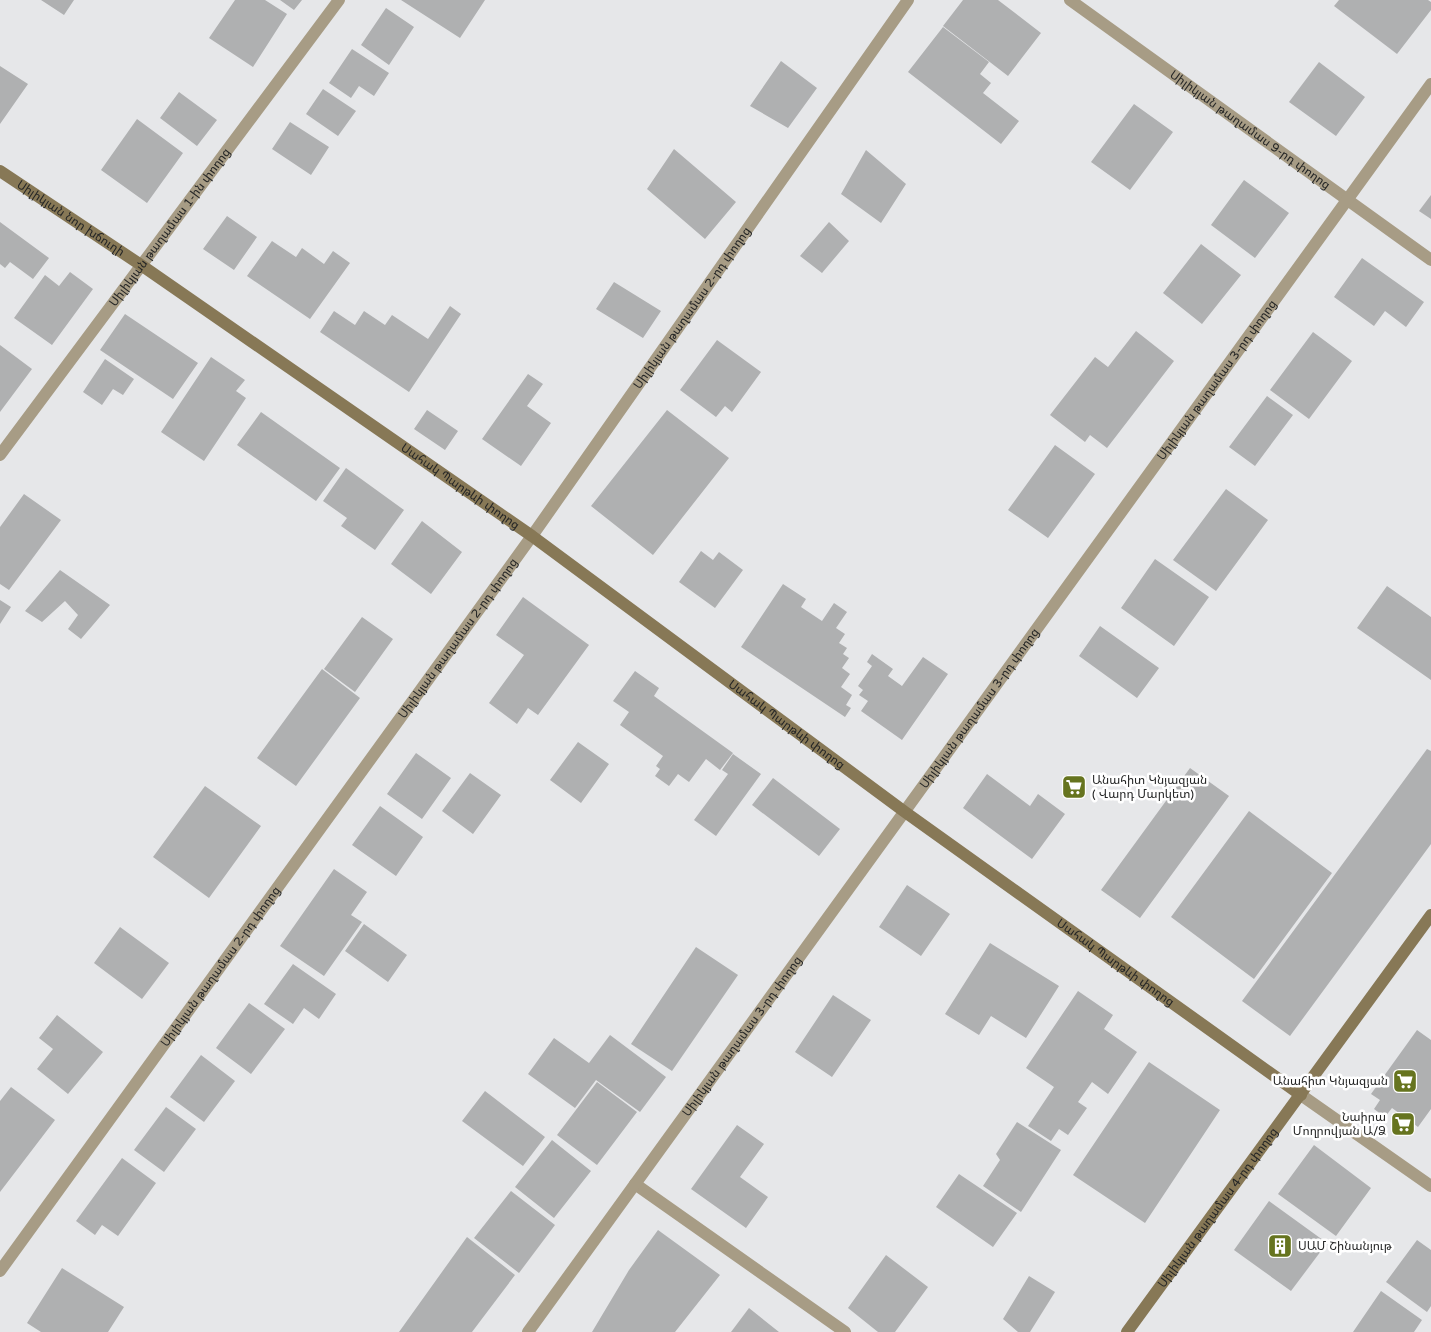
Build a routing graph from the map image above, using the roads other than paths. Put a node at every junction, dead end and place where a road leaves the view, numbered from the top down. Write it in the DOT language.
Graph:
graph roads {
  1 [pos="339,0"];
  2 [pos="908,0"];
  3 [pos="1070,0"];
  4 [pos="1431,84"];
  5 [pos="0,171"];
  6 [pos="1348,199"];
  7 [pos="1431,260"];
  8 [pos="141,265"];
  9 [pos="0,455"];
  10 [pos="532,536"];
  11 [pos="905,812"];
  12 [pos="1431,915"];
  13 [pos="1301,1095"];
  14 [pos="635,1184"];
  15 [pos="1431,1186"];
  16 [pos="0,1271"];
  17 [pos="528,1332"];
  18 [pos="845,1332"];
  19 [pos="1127,1332"];
  1 -- 8 [label="street, Սիլիկյան թաղամաս 1-ին փողոց"];
  2 -- 10 [label="street, Սիլիկյան թաղամաս 2-րդ փողոց"];
  3 -- 6 [label="street, Սիլիկյան թաղամաս 9-րդ փողոց"];
  4 -- 6 [label="street, Սիլիկյան թաղամաս 3-րդ փողոց"];
  5 -- 8 [label="main road, Սիլիկյան նոր խճուղի"];
  6 -- 7 [label="street, Սիլիկյան թաղամաս 9-րդ փողոց"];
  6 -- 11 [label="street, Սիլիկյան թաղամաս 3-րդ փողոց"];
  8 -- 9 [label="street, Սիլիկյան թաղամաս 1-ին փողոց"];
  8 -- 10 [label="main road, Սահակ Պարթևի փողոց"];
  10 -- 11 [label="main road, Սահակ Պարթևի փողոց"];
  10 -- 16 [label="street, Սիլիկյան թաղամաս 2-րդ փողոց"];
  11 -- 13 [label="main road, Սահակ Պարթևի փողոց"];
  11 -- 14 [label="street, Սիլիկյան թաղամաս 3-րդ փողոց"];
  12 -- 13 [label="main road, Սիլիկյան թաղամաս 4-րդ փողոց"];
  13 -- 15 [label="street, Սահակ Պարթևի փողոց"];
  13 -- 19 [label="main road, Սիլիկյան թաղամաս 4-րդ փողոց"];
  14 -- 17 [label="street, Սիլիկյան թաղամաս 3-րդ փողոց"];
  14 -- 18 [label="street"];
}
